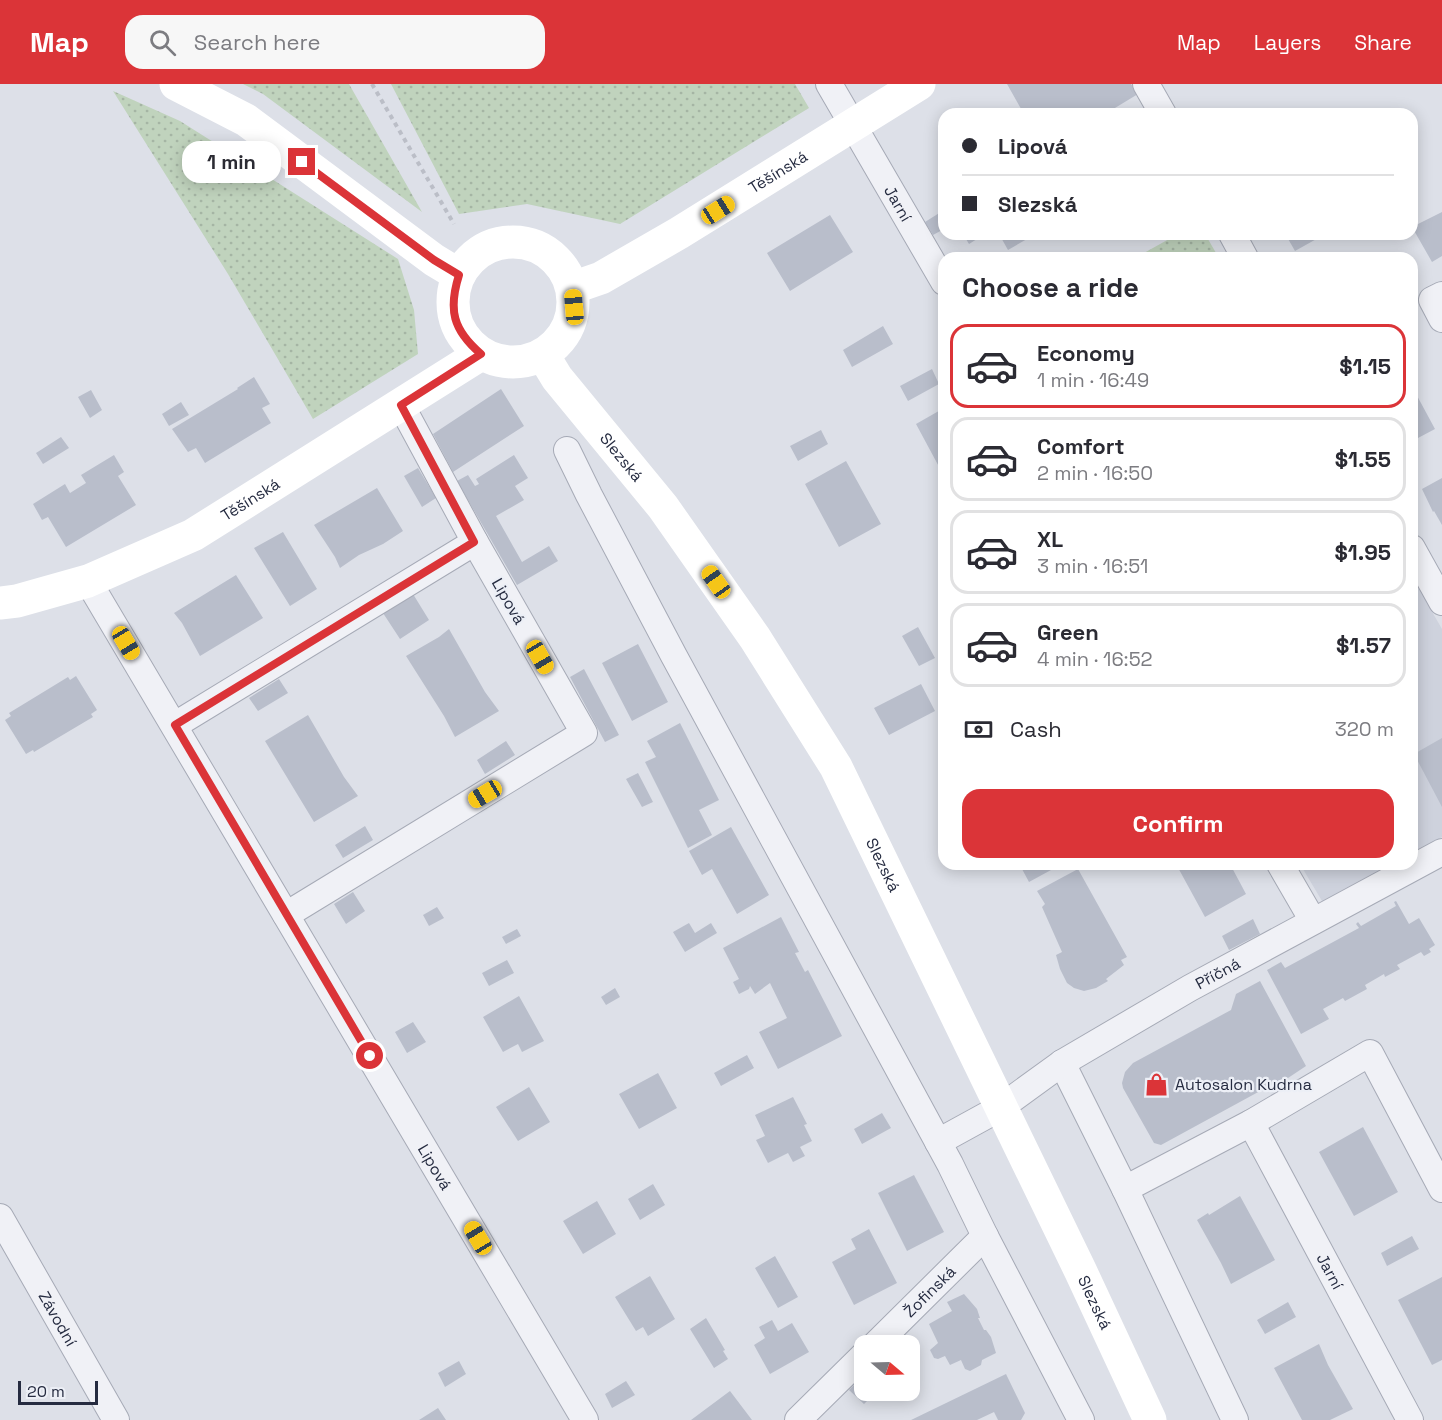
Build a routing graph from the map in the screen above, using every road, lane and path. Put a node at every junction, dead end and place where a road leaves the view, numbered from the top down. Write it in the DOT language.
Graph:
graph roads {
  1 [pos="176,84"];
  2 [pos="372,84"];
  3 [pos="829,84"];
  4 [pos="919,84"];
  5 [pos="1146,84"];
  6 [pos="1160,108"];
  7 [pos="854,126"];
  8 [pos="454,224"];
  9 [pos="938,272"];
  10 [pos="459,275"];
  11 [pos="572,288"];
  12 [pos="1442,295"];
  13 [pos="1442,319"];
  14 [pos="481,354"];
  15 [pos="543,355"];
  16 [pos="401,405"];
  17 [pos="567,450"];
  18 [pos="474,542"];
  19 [pos="1418,559"];
  20 [pos="88,581"];
  21 [pos="1442,602"];
  22 [pos="0,603"];
  23 [pos="175,725"];
  24 [pos="1442,852"];
  25 [pos="1418,865"];
  26 [pos="1283,870"];
  27 [pos="1408,870"];
  28 [pos="286,915"];
  29 [pos="1313,921"];
  30 [pos="1062,1063"];
  31 [pos="1000,1108"];
  32 [pos="1251,1123"];
  33 [pos="938,1142"];
  34 [pos="1442,1189"];
  35 [pos="1125,1190"];
  36 [pos="0,1217"];
  37 [pos="985,1236"];
  38 [pos="885,1335"];
  39 [pos="854,1365"];
  40 [pos="116,1420"];
  41 [pos="585,1420"];
  42 [pos="798,1420"];
  43 [pos="1080,1420"];
  44 [pos="1150,1420"];
  45 [pos="1235,1420"];
  46 [pos="1410,1420"];
  1 -- 10 [label="street"];
  2 -- 8 [label="path"];
  3 -- 7 [label="street, Jarní"];
  4 -- 7 [label="street, Těšínská"];
  5 -- 6 [label="street"];
  7 -- 9 [label="street, Jarní"];
  7 -- 11 [label="street, Těšínská"];
  10 -- 11 [label="street"];
  10 -- 14 [label="street"];
  11 -- 15 [label="street"];
  12 -- 13 [label="street"];
  14 -- 15 [label="street"];
  14 -- 16 [label="street, Těšínská"];
  15 -- 31 [label="street, Slezská"];
  16 -- 18 [label="street, Lipová"];
  16 -- 20 [label="street, Těšínská"];
  17 -- 33 [label="street"];
  18 -- 23 [label="street"];
  18 -- 28 [label="street, Lipová"];
  19 -- 21 [label="street"];
  20 -- 22 [label="street, Těšínská"];
  20 -- 23 [label="street, Lipová"];
  23 -- 28 [label="street, Lipová"];
  24 -- 25 [label="street, Příčná"];
  26 -- 29 [label="street"];
  27 -- 29 [label="street, Příčná"];
  28 -- 41 [label="street, Lipová"];
  29 -- 30 [label="street, Příčná"];
  30 -- 31 [label="street, Příčná"];
  30 -- 35 [label="street"];
  31 -- 33 [label="street, Příčná"];
  31 -- 44 [label="street, Slezská"];
  32 -- 34 [label="street"];
  32 -- 35 [label="street"];
  32 -- 46 [label="street, Jarní"];
  33 -- 37 [label="street"];
  35 -- 45 [label="street"];
  36 -- 40 [label="street, Závodní"];
  37 -- 38 [label="street, Žofinská"];
  37 -- 43 [label="street"];
  39 -- 42 [label="street"];
}
